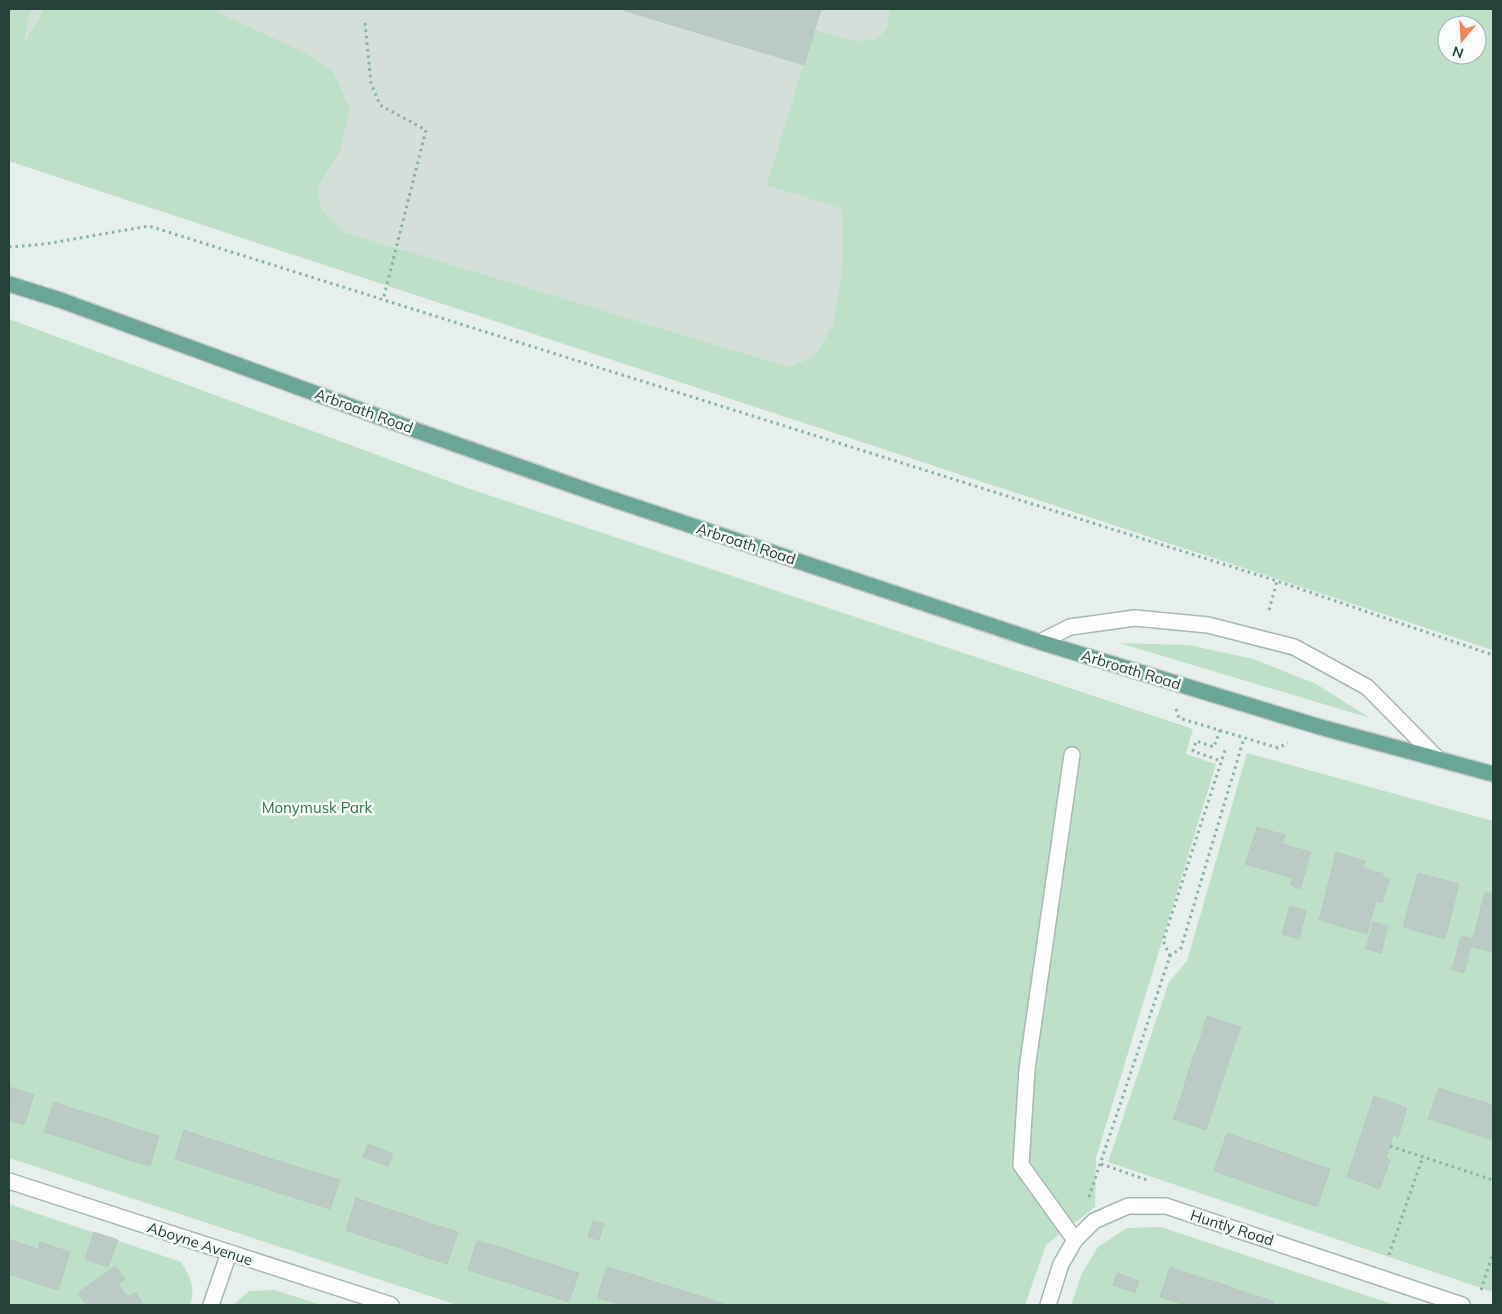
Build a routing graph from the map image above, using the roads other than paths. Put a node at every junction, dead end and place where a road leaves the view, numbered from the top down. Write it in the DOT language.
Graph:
graph roads {
  1 [pos="9,284"];
  2 [pos="1040,642"];
  3 [pos="1072,755"];
  4 [pos="1437,758"];
  5 [pos="1493,774"];
  6 [pos="9,1181"];
  7 [pos="1075,1240"];
  8 [pos="229,1254"];
  9 [pos="211,1305"];
  10 [pos="391,1305"];
  11 [pos="1048,1305"];
  12 [pos="1462,1305"];
  1 -- 2 [label="main road, Arbroath Road"];
  2 -- 4 [label="main road, Arbroath Road"];
  2 -- 4 [label="street"];
  3 -- 7 [label="street"];
  4 -- 5 [label="main road, Arbroath Road"];
  6 -- 8 [label="street, Aboyne Avenue"];
  7 -- 11 [label="street, Huntly Road"];
  7 -- 12 [label="street, Huntly Road"];
  8 -- 9 [label="street"];
  8 -- 10 [label="street, Aboyne Avenue"];
}
